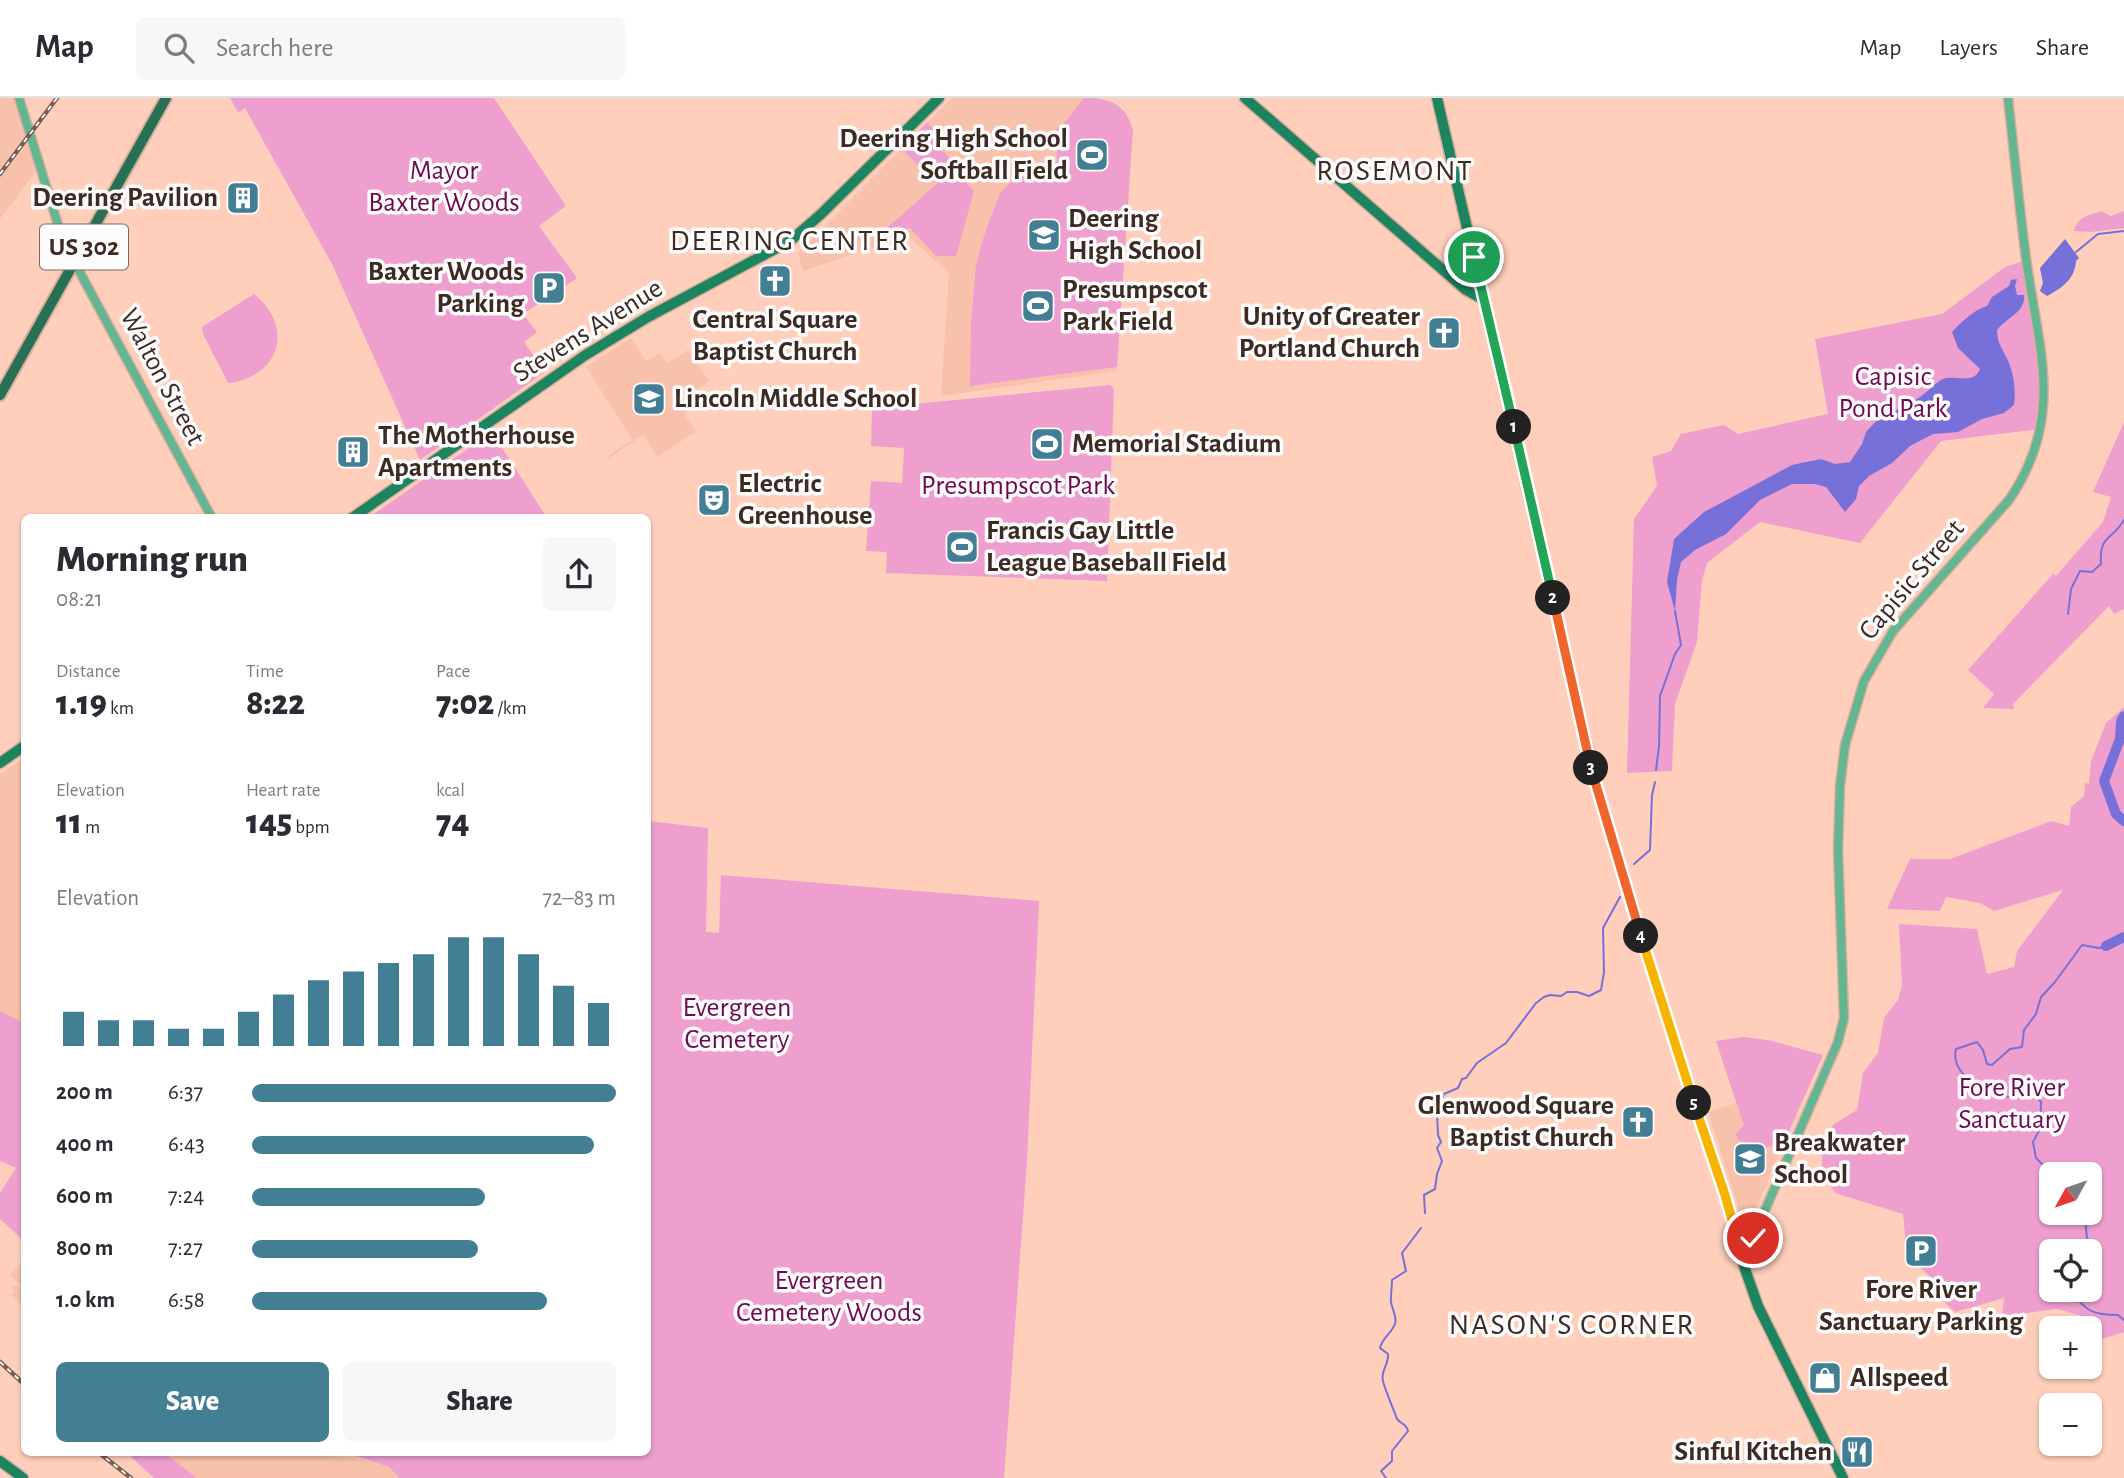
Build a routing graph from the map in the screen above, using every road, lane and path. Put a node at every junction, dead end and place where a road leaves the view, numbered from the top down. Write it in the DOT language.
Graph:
graph roads {
  1 [pos="19,98"];
  2 [pos="166,98"];
  3 [pos="939,98"];
  4 [pos="1244,98"];
  5 [pos="1437,98"];
  6 [pos="2008,98"];
  7 [pos="74,264"];
  8 [pos="1483,300"];
  9 [pos="0,395"];
  10 [pos="210,514"];
  11 [pos="358,514"];
  12 [pos="21,748"];
  13 [pos="0,763"];
  14 [pos="1739,1245"];
  15 [pos="0,1461"];
  16 [pos="23,1478"];
  17 [pos="1843,1478"];
  1 -- 7 [label="street, Walton Street"];
  2 -- 7 [label="highway, US 302"];
  3 -- 11 [label="main road, Stevens Avenue"];
  4 -- 8 [label="main road"];
  5 -- 8 [label="main road"];
  6 -- 14 [label="street, Capisic Street"];
  7 -- 9 [label="highway, US 302"];
  7 -- 10 [label="street, Walton Street"];
  8 -- 14 [label="main road"];
  12 -- 13 [label="main road"];
  14 -- 17 [label="main road"];
  15 -- 16 [label="main road"];
}
